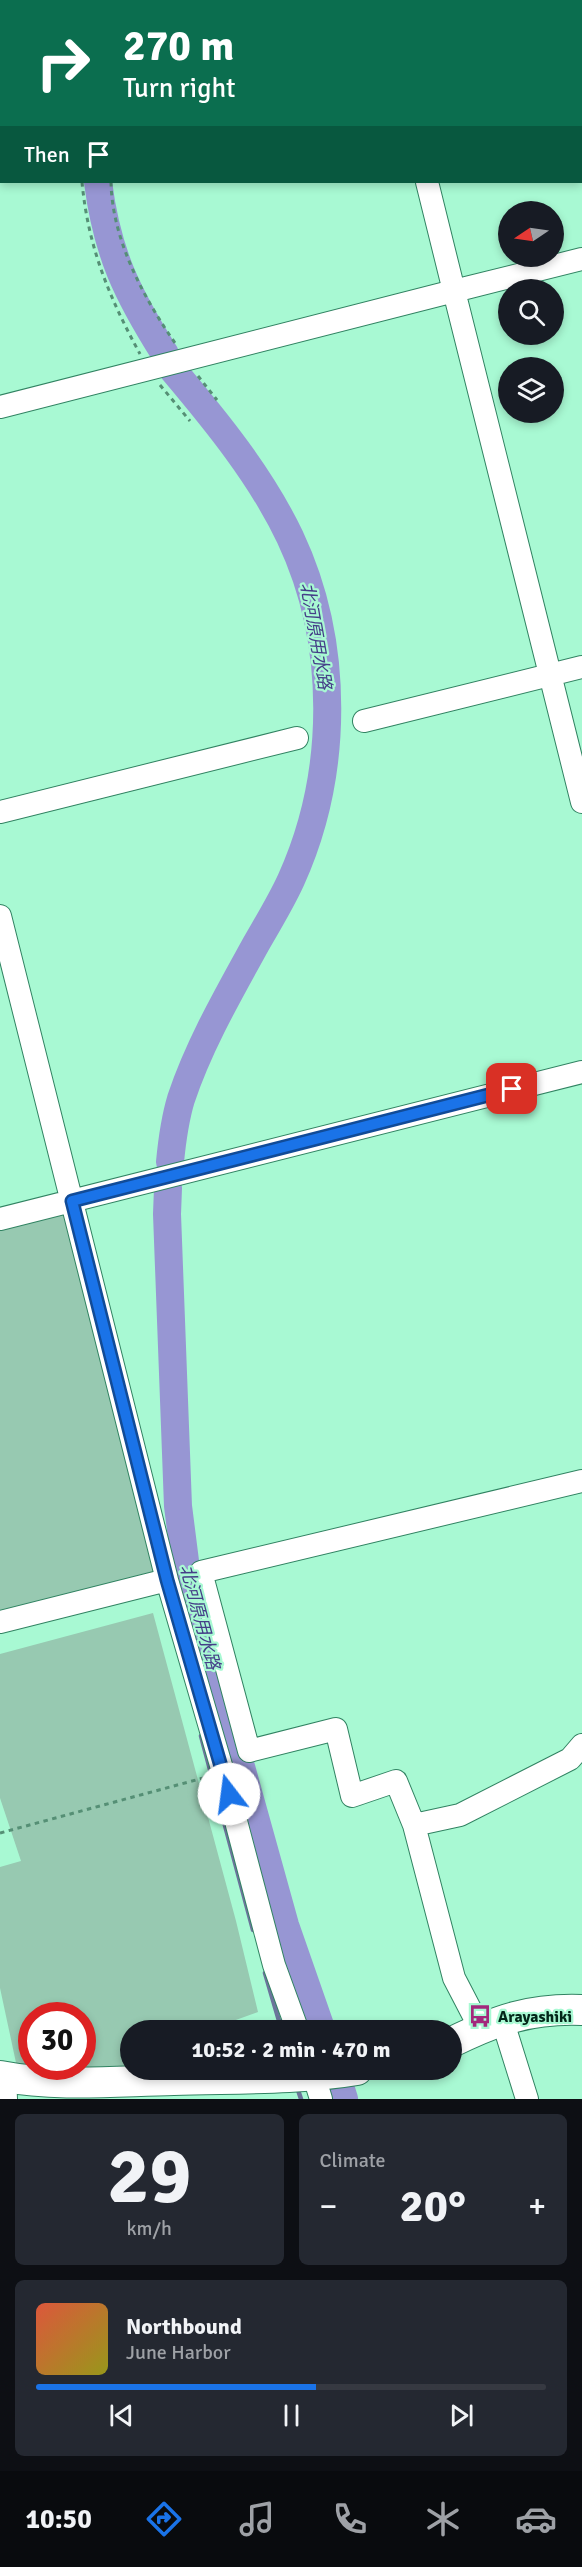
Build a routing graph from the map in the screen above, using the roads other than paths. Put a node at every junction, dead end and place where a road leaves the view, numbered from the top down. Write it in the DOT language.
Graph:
graph roads {
  1 [pos="427,183"];
  2 [pos="582,259"];
  3 [pos="454,291"];
  4 [pos="0,407"];
  5 [pos="582,667"];
  6 [pos="550,676"];
  7 [pos="364,721"];
  8 [pos="297,738"];
  9 [pos="582,802"];
  10 [pos="0,812"];
  11 [pos="0,916"];
  12 [pos="582,1072"];
  13 [pos="72,1201"];
  14 [pos="0,1219"];
  15 [pos="582,1481"];
  16 [pos="167,1580"];
  17 [pos="0,1622"];
  18 [pos="582,1745"];
  19 [pos="414,1825"];
  20 [pos="582,2010"];
  21 [pos="294,2020"];
  22 [pos="491,2023"];
  23 [pos="462,2037"];
  24 [pos="290,2080"];
  25 [pos="4,2084"];
  26 [pos="173,2089"];
  27 [pos="527,2099"];
  1 -- 3 [label="street"];
  2 -- 3 [label="street"];
  3 -- 4 [label="street"];
  3 -- 6 [label="street"];
  5 -- 6 [label="street"];
  6 -- 7 [label="street"];
  6 -- 9 [label="street"];
  8 -- 10 [label="street"];
  11 -- 13 [label="street"];
  12 -- 13 [label="street"];
  13 -- 14 [label="street"];
  13 -- 16 [label="street"];
  15 -- 19 [label="street"];
  16 -- 17 [label="street"];
  16 -- 21 [label="street"];
  18 -- 19 [label="street"];
  19 -- 22 [label="street"];
  20 -- 22 [label="main road"];
  22 -- 23 [label="main road"];
  22 -- 27 [label="street"];
  24 -- 26 [label="main road"];
  25 -- 26 [label="main road"];
}
